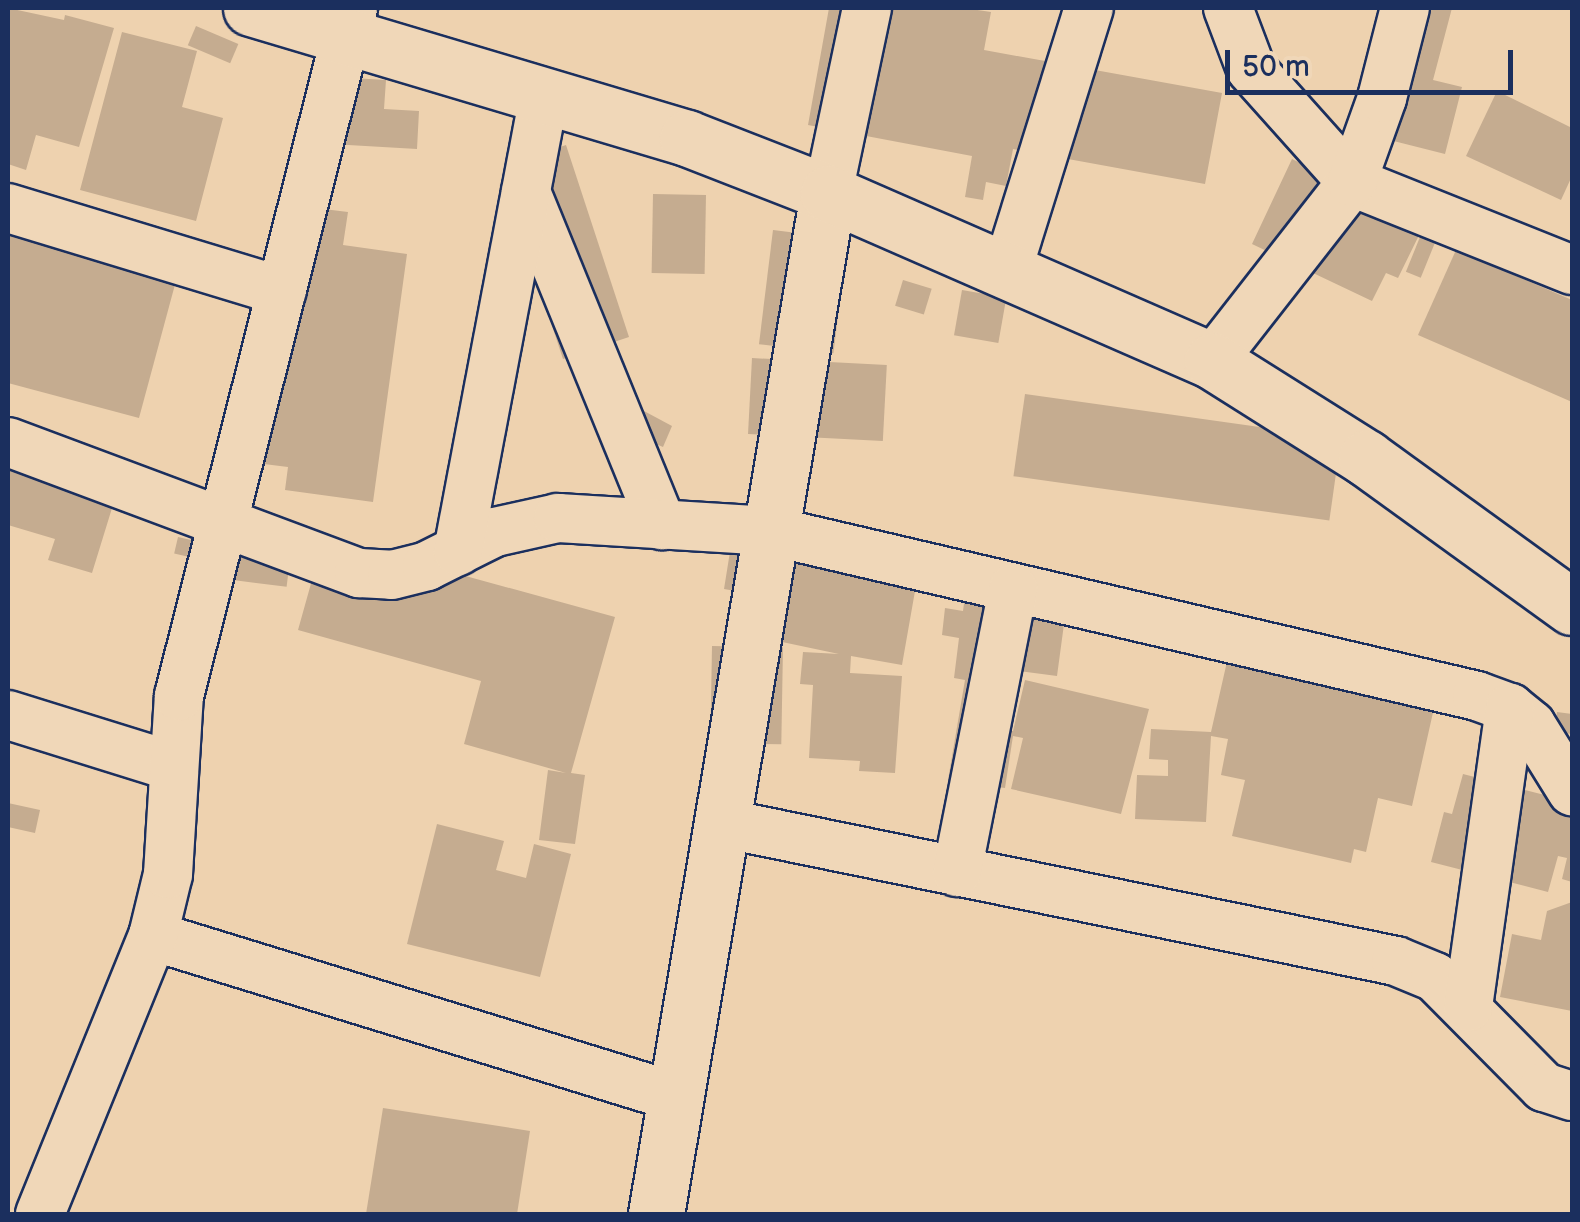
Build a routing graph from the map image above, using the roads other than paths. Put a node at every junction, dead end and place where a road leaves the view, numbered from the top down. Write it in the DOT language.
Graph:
graph roads {
  1 [pos="250,8"];
  2 [pos="866,8"];
  3 [pos="1089,8"];
  4 [pos="1228,8"];
  5 [pos="1406,8"];
  6 [pos="350,22"];
  7 [pos="544,96"];
  8 [pos="1352,182"];
  9 [pos="526,192"];
  10 [pos="828,193"];
  11 [pos="8,208"];
  12 [pos="1572,270"];
  13 [pos="1007,272"];
  14 [pos="282,291"];
  15 [pos="1212,361"];
  16 [pos="8,442"];
  17 [pos="224,520"];
  18 [pos="662,524"];
  19 [pos="771,531"];
  20 [pos="458,551"];
  21 [pos="1013,588"];
  22 [pos="1572,607"];
  23 [pos="1510,708"];
  24 [pos="8,715"];
  25 [pos="172,766"];
  26 [pos="1572,790"];
  27 [pos="722,823"];
  28 [pos="957,872"];
  29 [pos="153,936"];
  30 [pos="1468,1007"];
  31 [pos="1572,1096"];
  32 [pos="676,1097"];
  33 [pos="40,1214"];
  34 [pos="656,1214"];
  1 -- 6 [label="main road"];
  2 -- 10 [label="street"];
  3 -- 13 [label="street"];
  4 -- 8 [label="street"];
  5 -- 8 [label="street"];
  6 -- 7 [label="main road"];
  6 -- 14 [label="street"];
  7 -- 9 [label="street"];
  7 -- 10 [label="main road"];
  8 -- 12 [label="street"];
  8 -- 15 [label="street"];
  9 -- 18 [label="street"];
  9 -- 20 [label="street"];
  10 -- 13 [label="main road"];
  10 -- 19 [label="main road"];
  11 -- 14 [label="street"];
  13 -- 15 [label="main road"];
  14 -- 17 [label="street"];
  15 -- 22 [label="main road"];
  16 -- 17 [label="street"];
  17 -- 20 [label="street"];
  17 -- 25 [label="street"];
  18 -- 19 [label="street"];
  18 -- 20 [label="street"];
  19 -- 21 [label="street"];
  19 -- 27 [label="main road"];
  21 -- 23 [label="street"];
  21 -- 28 [label="street"];
  23 -- 26 [label="street"];
  23 -- 30 [label="street"];
  24 -- 25 [label="street"];
  25 -- 29 [label="street"];
  27 -- 28 [label="street"];
  27 -- 32 [label="main road"];
  28 -- 30 [label="street"];
  29 -- 32 [label="street"];
  29 -- 33 [label="street"];
  30 -- 31 [label="street"];
  32 -- 34 [label="main road"];
}
